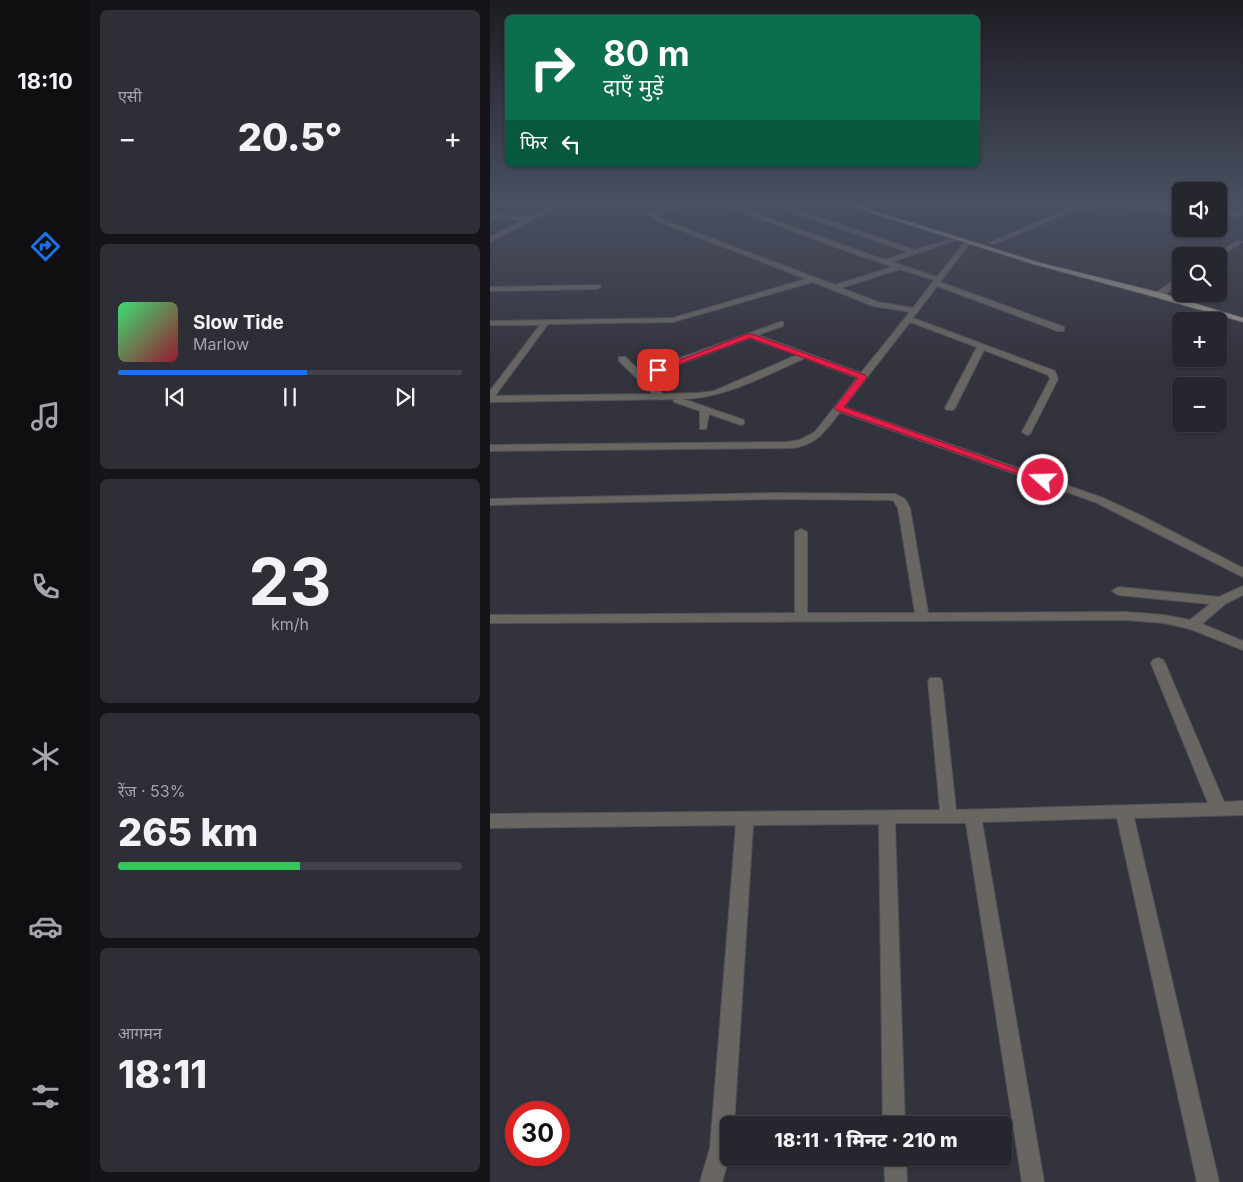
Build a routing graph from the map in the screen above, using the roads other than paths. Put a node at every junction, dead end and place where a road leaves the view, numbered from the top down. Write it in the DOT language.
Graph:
graph roads {
  1 [pos="751,256"];
  2 [pos="869,256"];
  3 [pos="902,256"];
  4 [pos="956,256"];
  5 [pos="1013,256"];
  6 [pos="1035,256"];
  7 [pos="885,262"];
  8 [pos="900,267"];
  9 [pos="1081,274"];
  10 [pos="812,280"];
  11 [pos="936,281"];
  12 [pos="1172,286"];
  13 [pos="597,287"];
  14 [pos="490,288"];
  15 [pos="834,288"];
  16 [pos="1158,295"];
  17 [pos="914,310"];
  18 [pos="907,318"];
  19 [pos="1243,320"];
  20 [pos="544,322"];
  21 [pos="490,323"];
  22 [pos="780,324"];
  23 [pos="1062,329"];
  24 [pos="750,335"];
  25 [pos="982,346"];
  26 [pos="804,355"];
  27 [pos="622,359"];
  28 [pos="639,376"];
  29 [pos="863,377"];
  30 [pos="490,398"];
  31 [pos="666,398"];
  32 [pos="839,408"];
  33 [pos="950,408"];
  34 [pos="705,409"];
  35 [pos="741,422"];
  36 [pos="703,427"];
  37 [pos="1027,432"];
  38 [pos="490,448"];
  39 [pos="490,502"];
  40 [pos="801,532"];
  41 [pos="1243,573"];
  42 [pos="1243,590"];
  43 [pos="1118,591"];
  44 [pos="1221,601"];
  45 [pos="801,617"];
  46 [pos="922,617"];
  47 [pos="490,619"];
  48 [pos="1193,625"];
  49 [pos="1243,646"];
  50 [pos="1158,663"];
  51 [pos="935,681"];
  52 [pos="1218,808"];
  53 [pos="1243,808"];
  54 [pos="1124,811"];
  55 [pos="949,816"];
  56 [pos="973,816"];
  57 [pos="887,817"];
  58 [pos="745,818"];
  59 [pos="490,821"];
  60 [pos="894,1116"];
  61 [pos="895,1166"];
  62 [pos="711,1182"];
  63 [pos="896,1182"];
  64 [pos="1033,1182"];
  65 [pos="1208,1182"];
  1 -- 10 [label="street"];
  2 -- 7 [label="street"];
  3 -- 7 [label="street"];
  4 -- 11 [label="street"];
  5 -- 9 [label="main road"];
  6 -- 9 [label="main road"];
  7 -- 8 [label="street"];
  8 -- 11 [label="street"];
  8 -- 15 [label="street"];
  9 -- 16 [label="main road"];
  10 -- 15 [label="street"];
  10 -- 20 [label="street"];
  11 -- 17 [label="street"];
  11 -- 23 [label="street"];
  12 -- 16 [label="street"];
  13 -- 14 [label="street"];
  15 -- 17 [label="street"];
  16 -- 19 [label="main road"];
  17 -- 18 [label="street"];
  18 -- 25 [label="street"];
  18 -- 29 [label="street"];
  20 -- 21 [label="street"];
  20 -- 30 [label="street"];
  22 -- 24 [label="street"];
  24 -- 26 [label="street"];
  24 -- 28 [label="street"];
  25 -- 33 [label="street"];
  25 -- 37 [label="street"];
  26 -- 29 [label="street"];
  26 -- 31 [label="street"];
  27 -- 28 [label="street"];
  28 -- 31 [label="street"];
  29 -- 32 [label="street"];
  30 -- 31 [label="street"];
  31 -- 34 [label="street"];
  32 -- 38 [label="street"];
  32 -- 41 [label="street"];
  34 -- 35 [label="street"];
  34 -- 36 [label="street"];
  39 -- 46 [label="street"];
  40 -- 45 [label="street"];
  42 -- 44 [label="street"];
  43 -- 44 [label="street"];
  44 -- 48 [label="street"];
  45 -- 46 [label="street"];
  45 -- 47 [label="street"];
  46 -- 48 [label="street"];
  48 -- 49 [label="street"];
  50 -- 52 [label="street"];
  51 -- 55 [label="street"];
  52 -- 53 [label="street"];
  52 -- 54 [label="street"];
  54 -- 56 [label="street"];
  54 -- 65 [label="street"];
  55 -- 56 [label="street"];
  55 -- 57 [label="street"];
  56 -- 64 [label="street"];
  57 -- 58 [label="street"];
  57 -- 60 [label="street"];
  58 -- 59 [label="street"];
  58 -- 62 [label="street"];
  61 -- 63 [label="street"];
}
